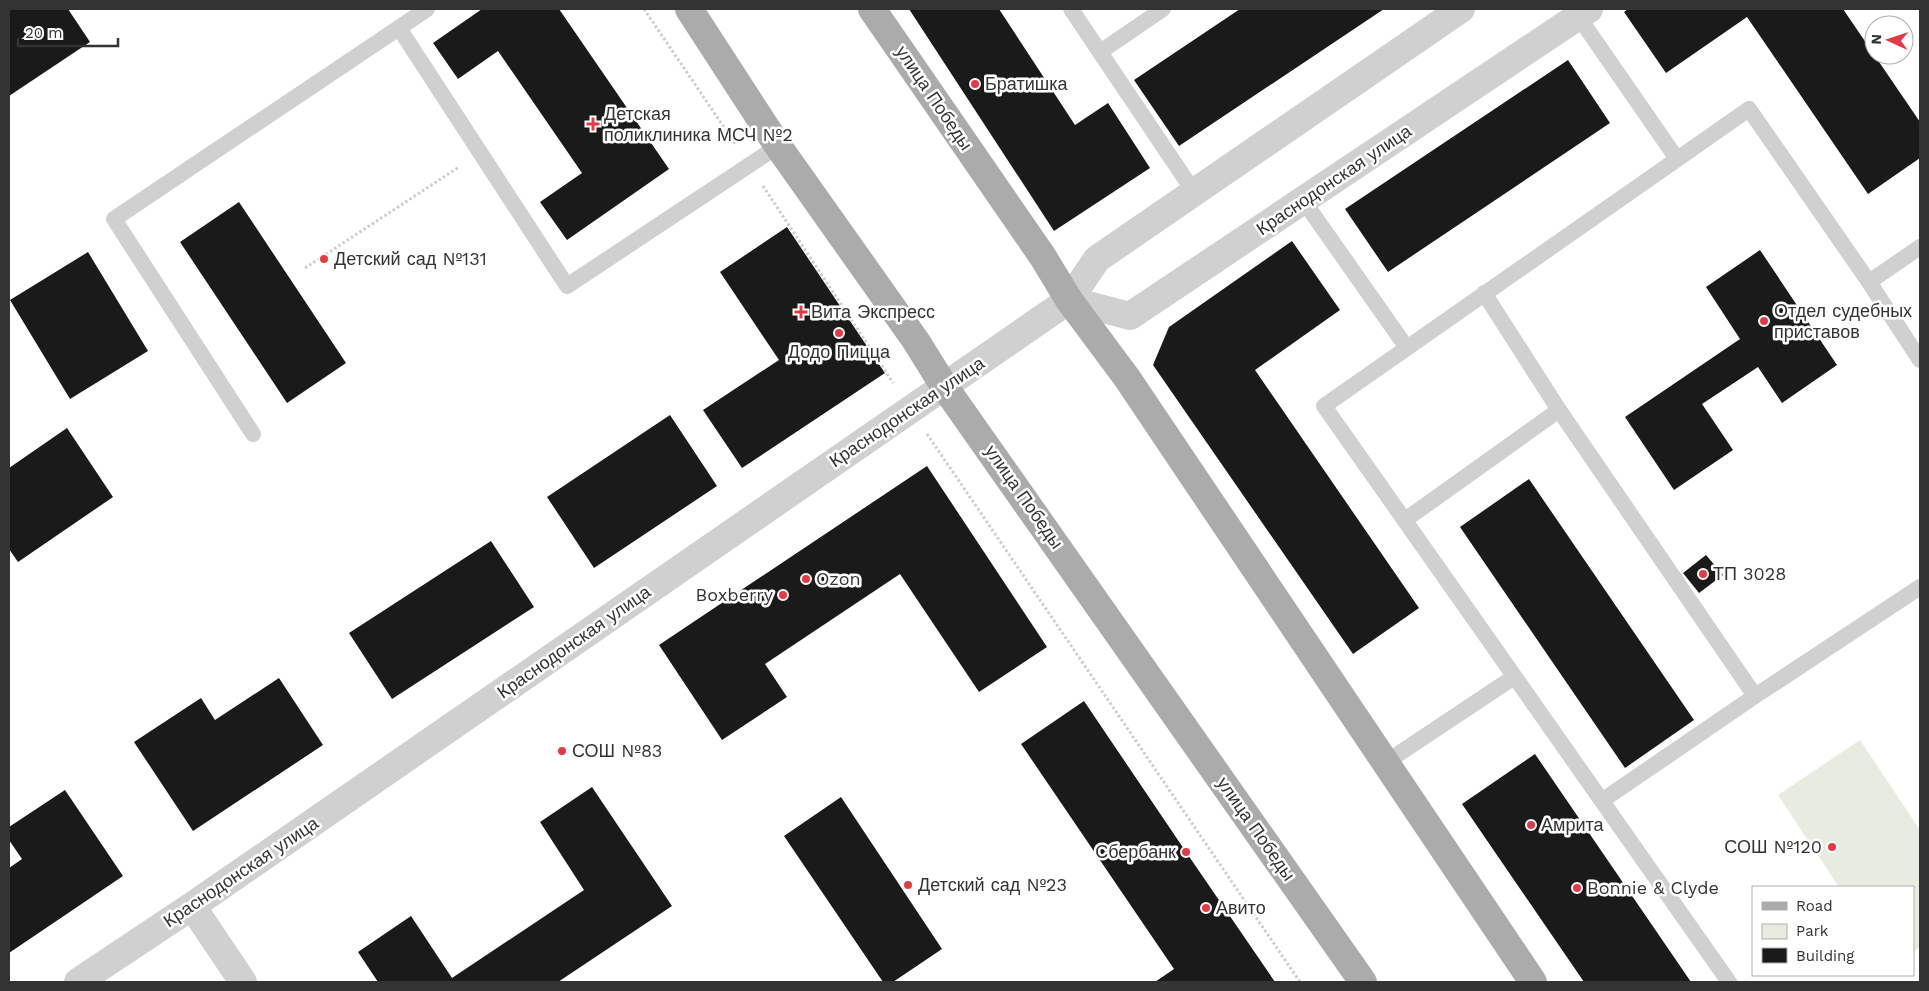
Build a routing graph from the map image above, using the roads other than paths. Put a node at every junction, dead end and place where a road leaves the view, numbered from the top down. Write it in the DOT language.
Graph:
graph roads {
  1 [pos="427,9"];
  2 [pos="689,9"];
  3 [pos="872,9"];
  4 [pos="1071,9"];
  5 [pos="1163,9"];
  6 [pos="1461,9"];
  7 [pos="1584,13"];
  8 [pos="399,28"];
  9 [pos="1100,52"];
  10 [pos="778,146"];
  11 [pos="1677,159"];
  12 [pos="1194,192"];
  13 [pos="1303,200"];
  14 [pos="1920,247"];
  15 [pos="1869,282"];
  16 [pos="1484,293"];
  17 [pos="1069,300"];
  18 [pos="1407,348"];
  19 [pos="1920,360"];
  20 [pos="944,386"];
  21 [pos="1559,410"];
  22 [pos="253,434"];
  23 [pos="1404,520"];
  24 [pos="1920,587"];
  25 [pos="1514,677"];
  26 [pos="1755,696"];
  27 [pos="1385,763"];
  28 [pos="1603,800"];
  29 [pos="192,906"];
  30 [pos="78,982"];
  31 [pos="243,982"];
  32 [pos="1363,982"];
  33 [pos="1532,982"];
  34 [pos="1729,982"];
  1 -- 8 [label="lane"];
  2 -- 10 [label="main road, улица Победы"];
  3 -- 17 [label="main road, улица Победы"];
  4 -- 9 [label="lane"];
  5 -- 9 [label="lane"];
  6 -- 12 [label="street, Краснодонская улица"];
  7 -- 11 [label="lane"];
  7 -- 13 [label="street, Краснодонская улица"];
  8 -- 10 [label="lane"];
  8 -- 22 [label="lane"];
  9 -- 12 [label="lane"];
  10 -- 20 [label="main road, улица Победы"];
  11 -- 15 [label="lane"];
  11 -- 16 [label="lane"];
  12 -- 17 [label="street, Краснодонская улица"];
  13 -- 17 [label="street, Краснодонская улица"];
  13 -- 18 [label="lane"];
  14 -- 15 [label="lane"];
  15 -- 19 [label="lane"];
  16 -- 18 [label="lane"];
  16 -- 21 [label="lane"];
  17 -- 20 [label="street, Краснодонская улица"];
  17 -- 27 [label="main road, улица Победы"];
  18 -- 23 [label="lane"];
  20 -- 29 [label="street, Краснодонская улица"];
  20 -- 32 [label="main road, улица Победы"];
  21 -- 23 [label="lane"];
  21 -- 26 [label="lane"];
  23 -- 25 [label="lane"];
  24 -- 26 [label="lane"];
  25 -- 27 [label="lane"];
  25 -- 28 [label="lane"];
  26 -- 28 [label="lane"];
  27 -- 33 [label="main road, улица Победы"];
  28 -- 34 [label="lane"];
  29 -- 30 [label="street, Краснодонская улица"];
  29 -- 31 [label="street"];
}
